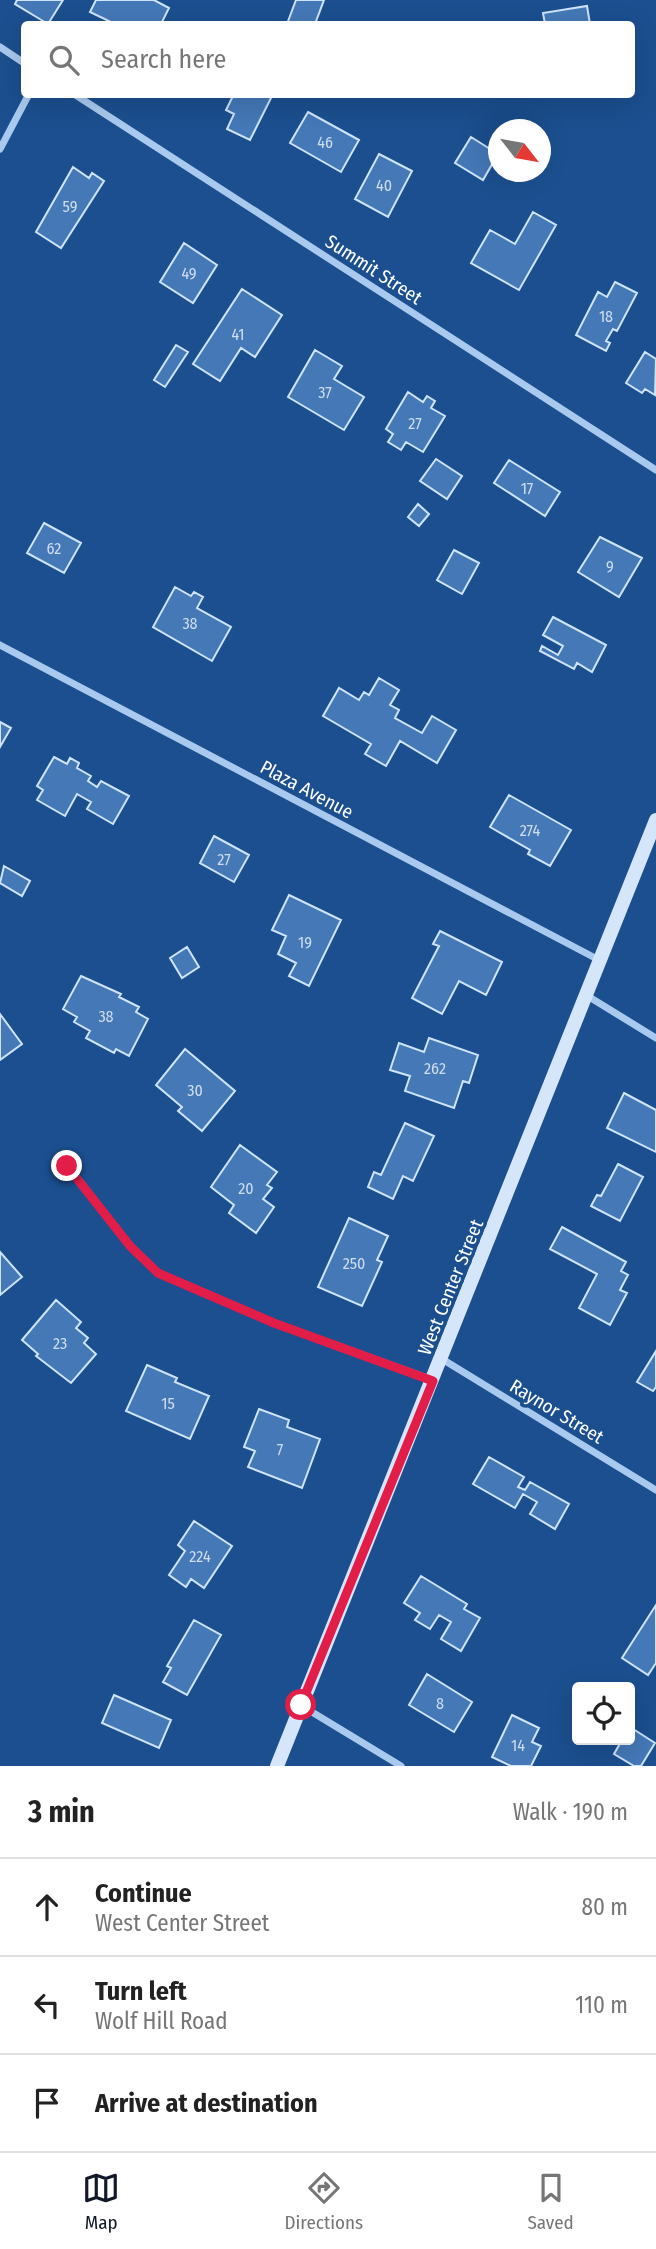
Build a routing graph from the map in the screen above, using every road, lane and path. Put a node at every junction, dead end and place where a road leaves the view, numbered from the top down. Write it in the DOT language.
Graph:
graph roads {
  1 [pos="0,47"];
  2 [pos="21,61"];
  3 [pos="27,98"];
  4 [pos="80,98"];
  5 [pos="0,149"];
  6 [pos="656,470"];
  7 [pos="0,645"];
  8 [pos="656,820"];
  9 [pos="599,960"];
  10 [pos="586,995"];
  11 [pos="656,1038"];
  12 [pos="67,1166"];
  13 [pos="442,1359"];
  14 [pos="433,1381"];
  15 [pos="656,1490"];
  16 [pos="301,1705"];
  17 [pos="277,1766"];
  18 [pos="401,1766"];
  1 -- 2 [label="street"];
  3 -- 5 [label="street"];
  4 -- 6 [label="street, Summit Street"];
  7 -- 9 [label="street, Plaza Avenue"];
  8 -- 9 [label="street, West Center Street"];
  9 -- 10 [label="street, West Center Street"];
  10 -- 11 [label="street"];
  10 -- 13 [label="street, West Center Street"];
  12 -- 14 [label="street"];
  13 -- 14 [label="street, West Center Street"];
  13 -- 15 [label="street, Raynor Street"];
  14 -- 16 [label="street, West Center Street"];
  16 -- 17 [label="street, West Center Street"];
  16 -- 18 [label="street"];
}
